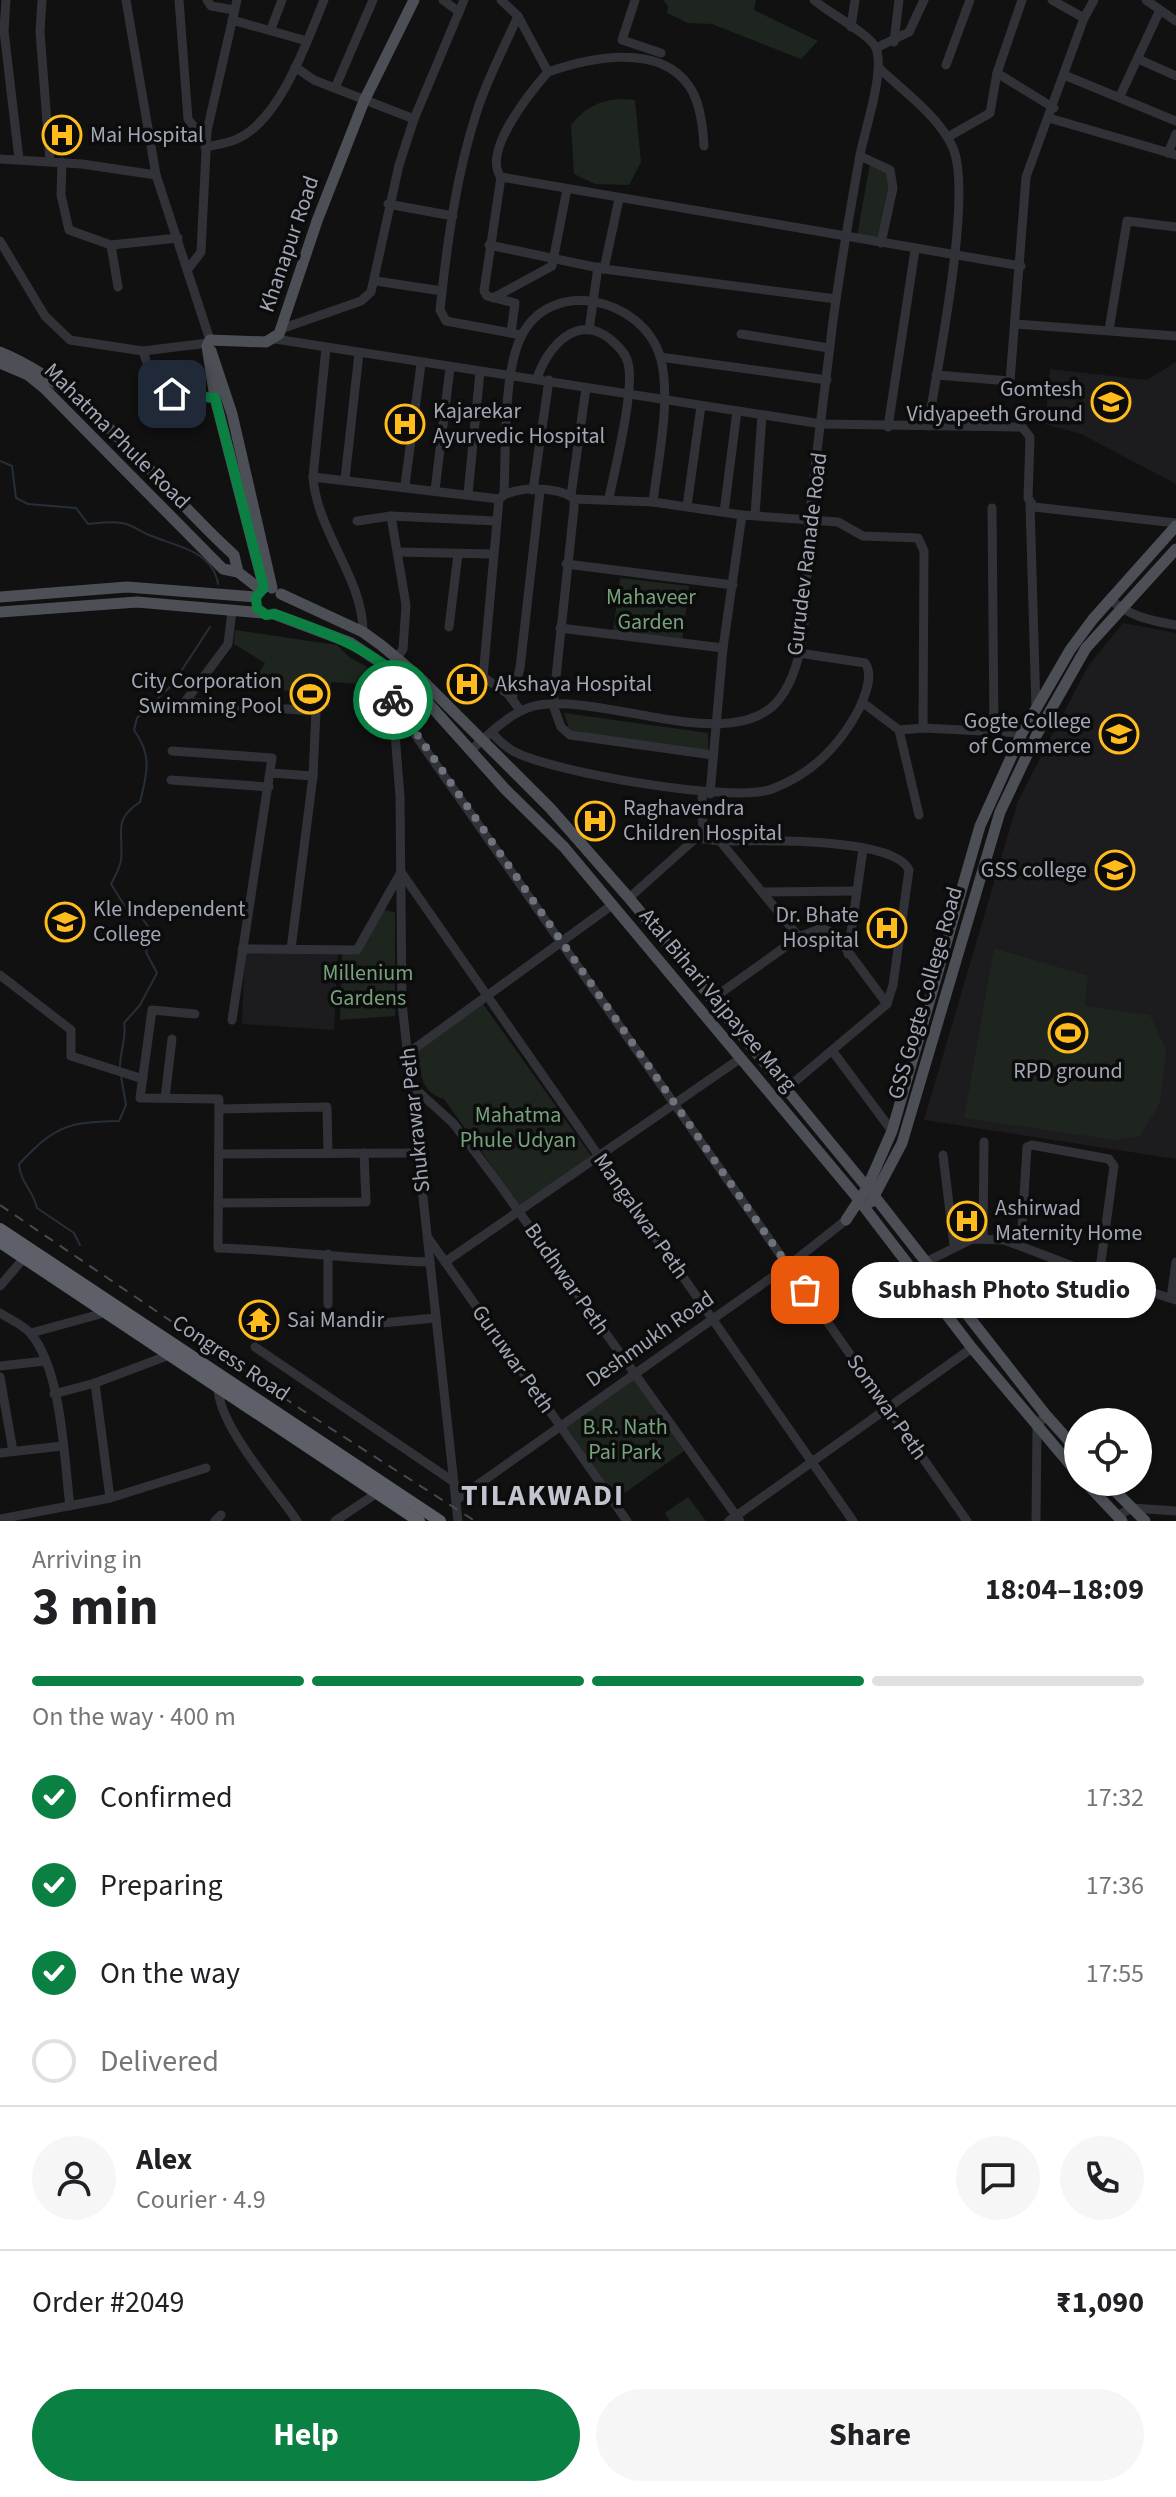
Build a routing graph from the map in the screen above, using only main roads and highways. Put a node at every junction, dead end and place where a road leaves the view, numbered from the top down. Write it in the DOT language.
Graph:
graph roads {
  1 [pos="414,0"];
  2 [pos="209,344"];
  3 [pos="0,352"];
  4 [pos="0,363"];
  5 [pos="1176,524"];
  6 [pos="1176,549"];
  7 [pos="238,572"];
  8 [pos="267,591"];
  9 [pos="0,597"];
  10 [pos="0,612"];
  11 [pos="268,614"];
  12 [pos="394,664"];
  13 [pos="871,1193"];
  14 [pos="862,1204"];
  15 [pos="846,1220"];
  16 [pos="0,1229"];
  17 [pos="0,1242"];
  18 [pos="175,1351"];
  19 [pos="1064,1435"];
  20 [pos="1064,1458"];
  21 [pos="1098,1496"];
  22 [pos="1120,1496"];
  23 [pos="408,1517"];
  24 [pos="1119,1518"];
  25 [pos="419,1521"];
  26 [pos="440,1521"];
  27 [pos="1145,1521"];
  1 -- 2 [label="main road, Khanapur Road"];
  2 -- 8 [label="main road"];
  2 -- 8 [label="main road"];
  3 -- 7 [label="main road, Mahatma Phule Road"];
  4 -- 7 [label="main road, Mahatma Phule Road"];
  5 -- 13 [label="main road"];
  6 -- 13 [label="main road, GSS Gogte College Road"];
  7 -- 8 [label="main road, Mahatma Phule Road"];
  8 -- 9 [label="main road"];
  8 -- 11 [label="main road"];
  8 -- 11 [label="main road"];
  8 -- 12 [label="main road, Atal Bihari Vajpayee Marg"];
  10 -- 11 [label="main road, Atal Bihari Vajpayee Marg"];
  11 -- 12 [label="main road, Atal Bihari Vajpayee Marg"];
  12 -- 13 [label="main road, Atal Bihari Vajpayee Marg"];
  12 -- 14 [label="main road, Atal Bihari Vajpayee Marg"];
  13 -- 14 [label="main road"];
  13 -- 19 [label="main road, Atal Bihari Vajpayee Marg"];
  14 -- 15 [label="main road, Deshmukh Road"];
  14 -- 20 [label="main road, Atal Bihari Vajpayee Marg"];
  16 -- 18 [label="highway, Congress Road"];
  17 -- 18 [label="highway, Congress Road"];
  18 -- 23 [label="highway, Congress Road"];
  18 -- 26 [label="highway, Congress Road"];
  21 -- 24 [label="main road"];
  22 -- 27 [label="main road"];
  23 -- 25 [label="highway, Congress Road"];
}
